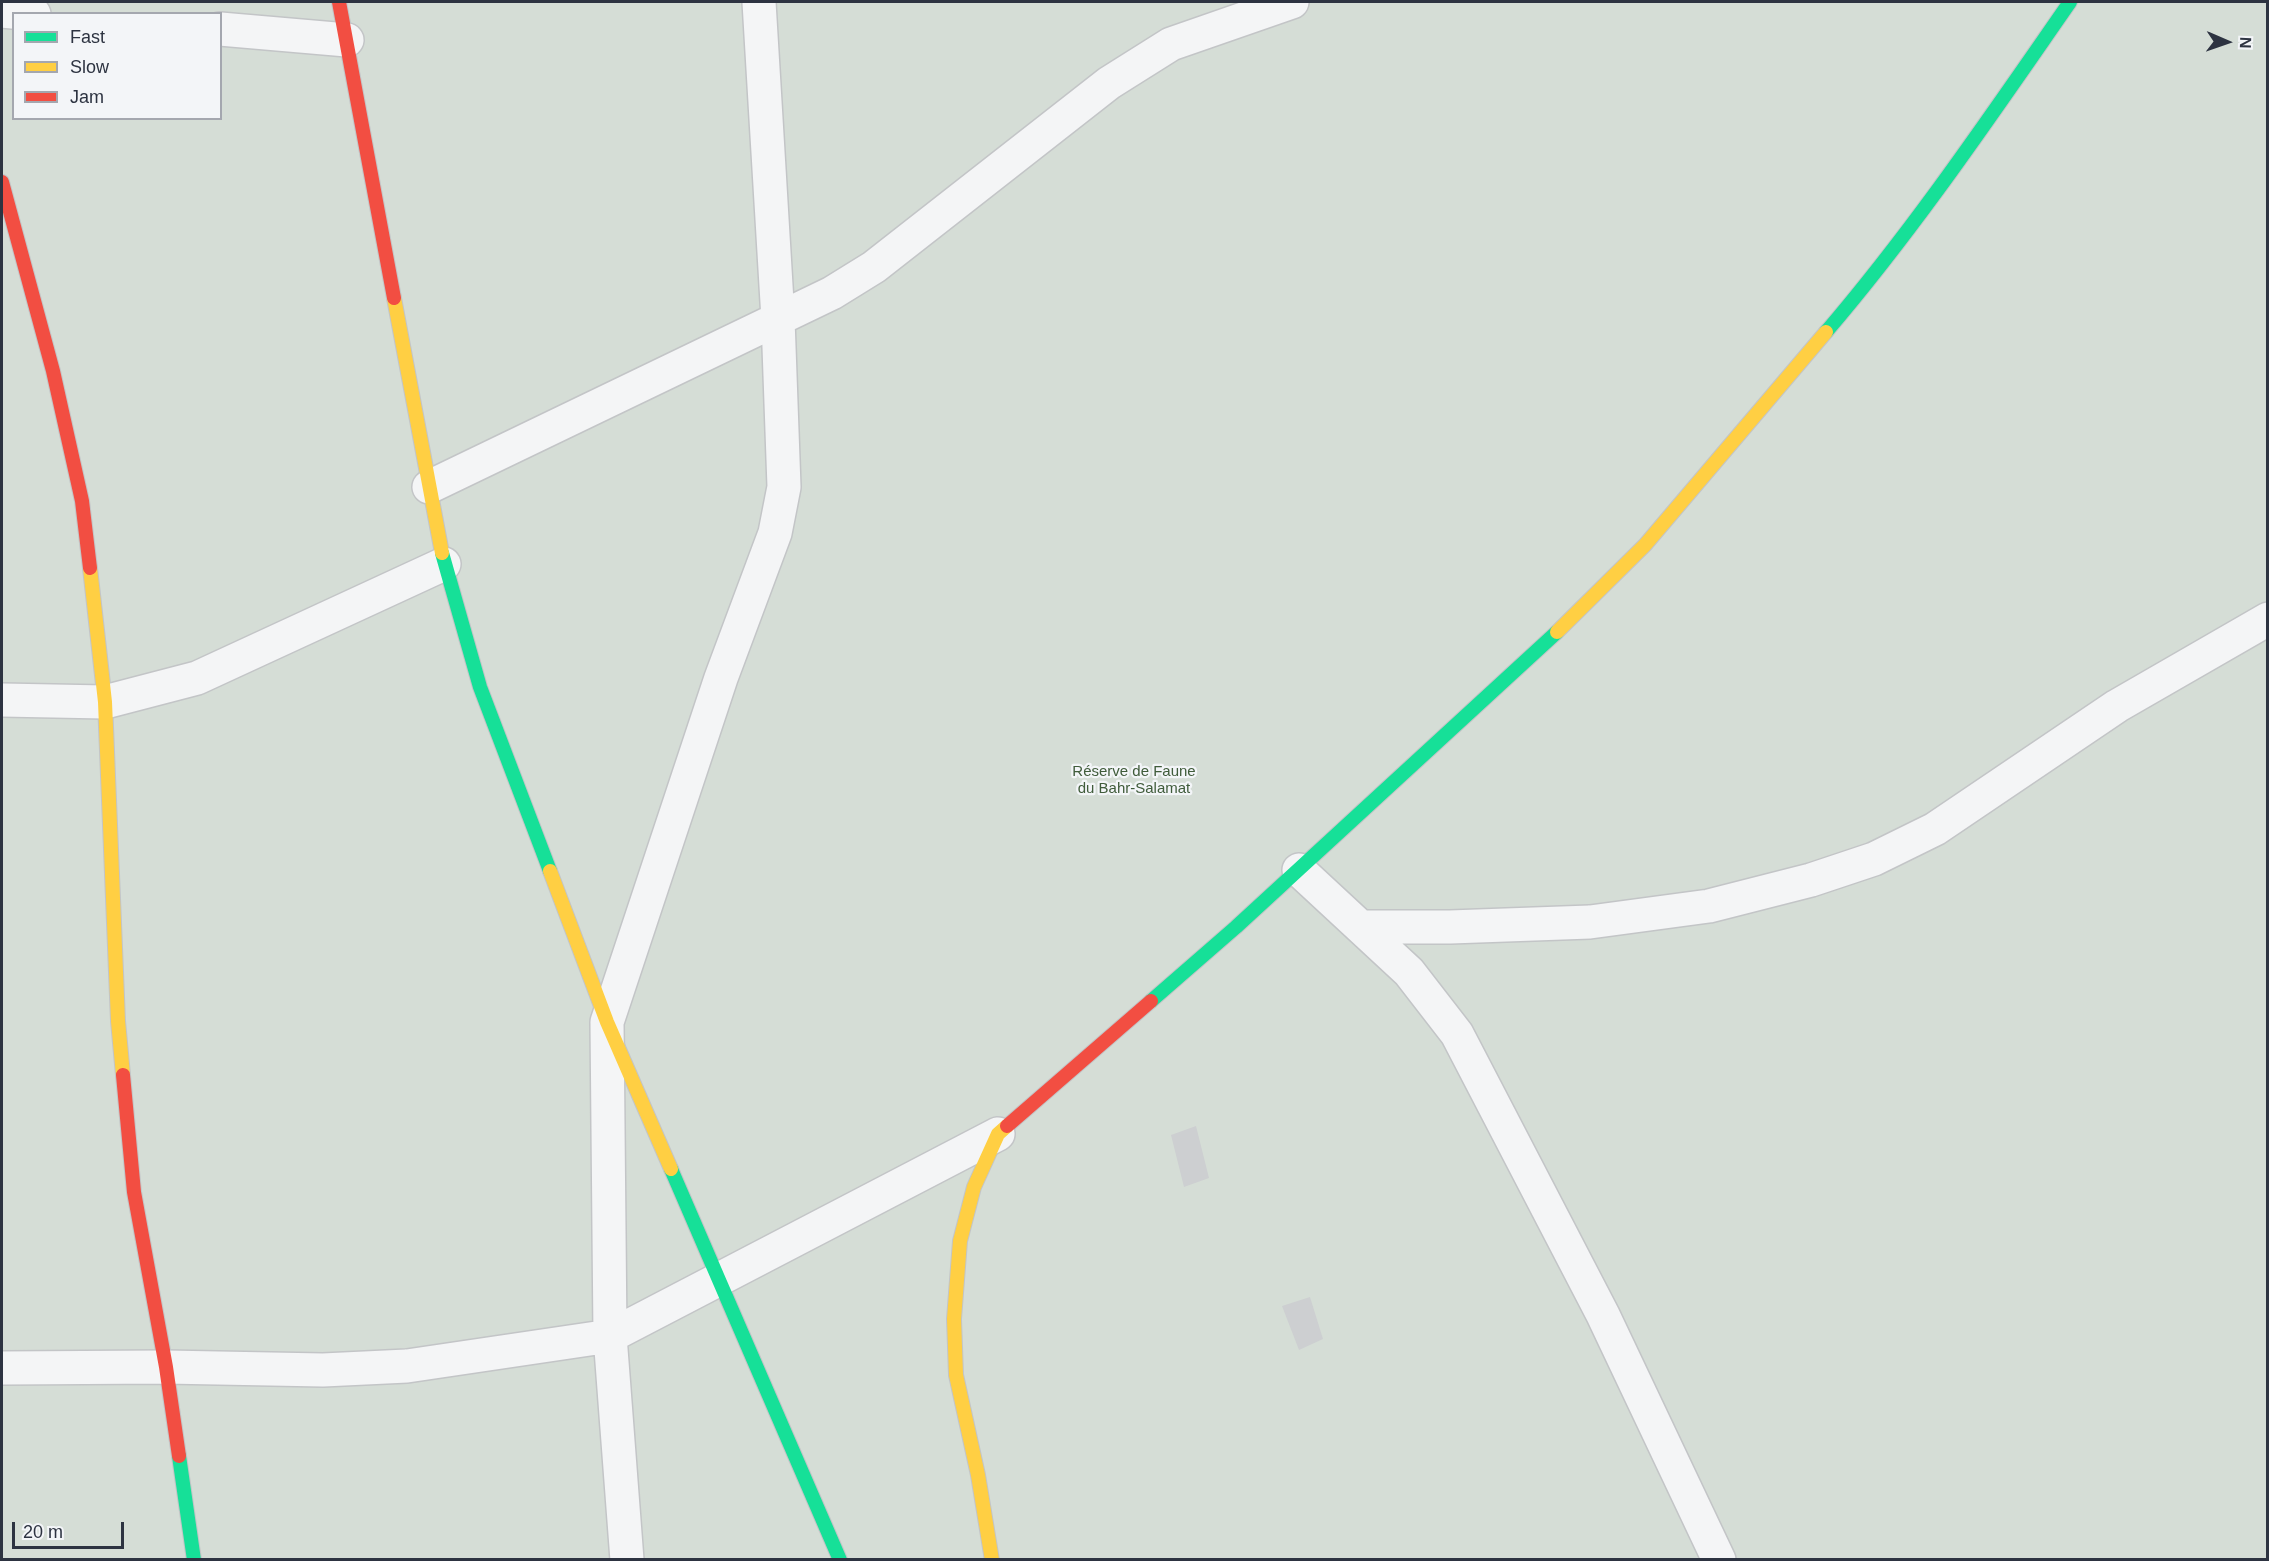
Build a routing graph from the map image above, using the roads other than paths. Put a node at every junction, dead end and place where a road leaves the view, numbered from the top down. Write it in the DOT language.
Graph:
graph roads {
  1 [pos="339,2"];
  2 [pos="759,2"];
  3 [pos="1292,2"];
  4 [pos="2070,2"];
  5 [pos="222,29"];
  6 [pos="346,40"];
  7 [pos="2,182"];
  8 [pos="778,319"];
  9 [pos="429,487"];
  10 [pos="444,564"];
  11 [pos="2268,619"];
  12 [pos="2,700"];
  13 [pos="105,702"];
  14 [pos="1299,870"];
  15 [pos="1361,927"];
  16 [pos="607,1022"];
  17 [pos="998,1134"];
  18 [pos="719,1281"];
  19 [pos="610,1336"];
  20 [pos="166,1367"];
  21 [pos="2,1368"];
  22 [pos="194,1560"];
  23 [pos="627,1560"];
  24 [pos="840,1560"];
  25 [pos="992,1560"];
  26 [pos="1719,1560"];
  1 -- 6 [label="street"];
  2 -- 8 [label="street"];
  3 -- 8 [label="street"];
  4 -- 14 [label="street"];
  5 -- 6 [label="street"];
  6 -- 9 [label="street"];
  7 -- 13 [label="street"];
  8 -- 9 [label="street"];
  8 -- 16 [label="street"];
  9 -- 10 [label="street"];
  10 -- 13 [label="street"];
  10 -- 16 [label="street"];
  11 -- 15 [label="street"];
  12 -- 13 [label="street"];
  13 -- 20 [label="street"];
  14 -- 15 [label="street"];
  14 -- 17 [label="street"];
  15 -- 26 [label="street"];
  16 -- 18 [label="street"];
  16 -- 19 [label="street"];
  17 -- 18 [label="street"];
  17 -- 25 [label="street"];
  18 -- 19 [label="street"];
  18 -- 24 [label="street"];
  19 -- 20 [label="street"];
  19 -- 23 [label="street"];
  20 -- 21 [label="street"];
  20 -- 22 [label="street"];
}
